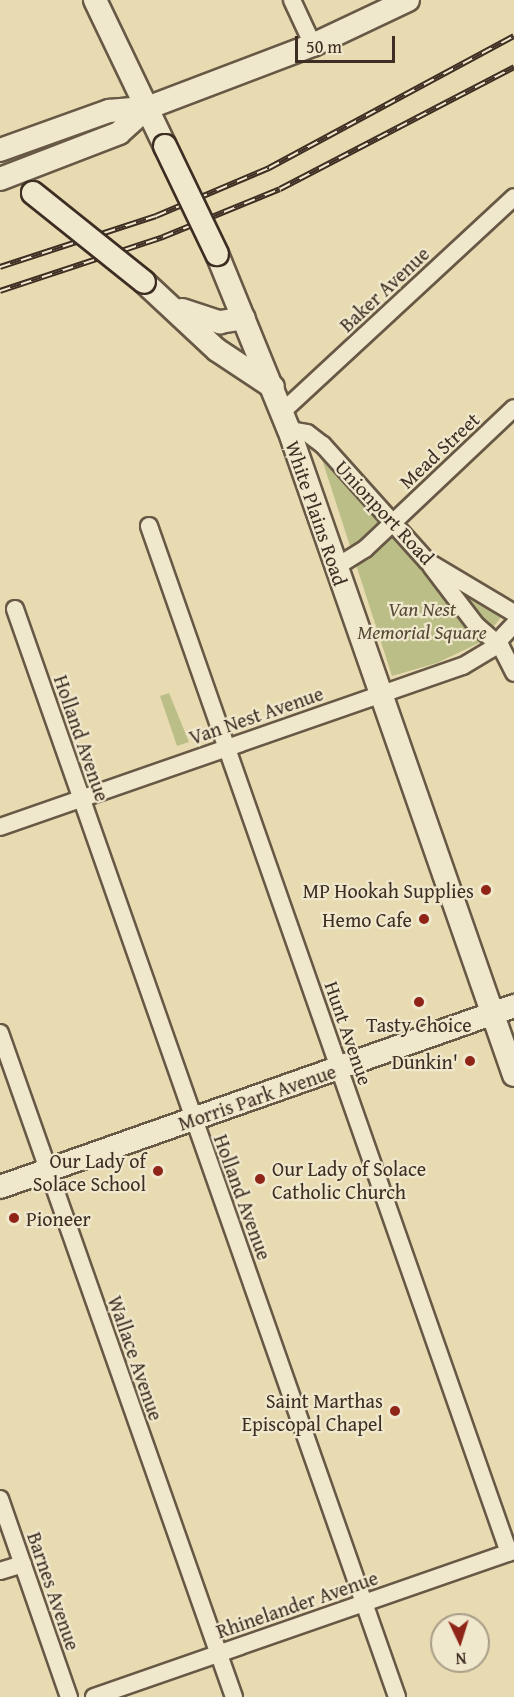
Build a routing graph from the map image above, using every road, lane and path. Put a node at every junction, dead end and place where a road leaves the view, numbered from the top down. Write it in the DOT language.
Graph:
graph roads {
  1 [pos="95,0"];
  2 [pos="292,0"];
  3 [pos="408,0"];
  4 [pos="313,45"];
  5 [pos="147,108"];
  6 [pos="0,150"];
  7 [pos="4,173"];
  8 [pos="514,197"];
  9 [pos="180,309"];
  10 [pos="244,318"];
  11 [pos="273,387"];
  12 [pos="514,408"];
  13 [pos="285,421"];
  14 [pos="392,523"];
  15 [pos="149,526"];
  16 [pos="427,561"];
  17 [pos="336,567"];
  18 [pos="15,609"];
  19 [pos="514,613"];
  20 [pos="514,624"];
  21 [pos="497,643"];
  22 [pos="514,673"];
  23 [pos="380,694"];
  24 [pos="227,748"];
  25 [pos="81,798"];
  26 [pos="0,827"];
  27 [pos="514,1006"];
  28 [pos="493,1014"];
  29 [pos="0,1033"];
  30 [pos="339,1068"];
  31 [pos="514,1075"];
  32 [pos="192,1119"];
  33 [pos="48,1170"];
  34 [pos="0,1186"];
  35 [pos="0,1499"];
  36 [pos="511,1552"];
  37 [pos="23,1564"];
  38 [pos="0,1571"];
  39 [pos="363,1603"];
  40 [pos="217,1654"];
  41 [pos="69,1697"];
  42 [pos="94,1697"];
  43 [pos="234,1697"];
  44 [pos="396,1697"];
  1 -- 5 [label="main road, White Plains Road"];
  2 -- 4 [label="street"];
  3 -- 4 [label="main road"];
  4 -- 5 [label="main road"];
  5 -- 6 [label="main road"];
  5 -- 7 [label="main road"];
  5 -- 10 [label="main road, White Plains Road, bridge"];
  7 -- 9 [label="main road, bridge"];
  8 -- 13 [label="street, Baker Avenue"];
  9 -- 10 [label="main road"];
  9 -- 11 [label="main road"];
  10 -- 11 [label="main road, White Plains Road"];
  11 -- 13 [label="main road, White Plains Road"];
  12 -- 14 [label="street, Mead Street"];
  13 -- 14 [label="street, Unionport Road"];
  13 -- 17 [label="main road, White Plains Road"];
  14 -- 16 [label="street, Unionport Road"];
  14 -- 17 [label="street, Mead Street"];
  15 -- 24 [label="street, Hunt Avenue"];
  16 -- 19 [label="street, Unionport Road"];
  16 -- 21 [label="street"];
  17 -- 23 [label="main road, White Plains Road"];
  18 -- 25 [label="street, Holland Avenue"];
  20 -- 21 [label="street, Van Nest Avenue"];
  21 -- 22 [label="street"];
  21 -- 23 [label="street, Van Nest Avenue"];
  23 -- 24 [label="street, Van Nest Avenue"];
  23 -- 28 [label="main road, White Plains Road"];
  24 -- 25 [label="street, Van Nest Avenue"];
  24 -- 30 [label="street, Hunt Avenue"];
  25 -- 26 [label="street, Van Nest Avenue"];
  25 -- 32 [label="street, Holland Avenue"];
  27 -- 28 [label="main road, Morris Park Avenue"];
  28 -- 30 [label="main road, Morris Park Avenue"];
  28 -- 31 [label="main road, White Plains Road"];
  29 -- 33 [label="street, Wallace Avenue"];
  30 -- 32 [label="main road, Morris Park Avenue"];
  30 -- 36 [label="street, Hunt Avenue"];
  32 -- 33 [label="main road, Morris Park Avenue"];
  32 -- 39 [label="street, Holland Avenue"];
  33 -- 34 [label="main road, Morris Park Avenue"];
  33 -- 40 [label="street, Wallace Avenue"];
  35 -- 37 [label="street, Barnes Avenue"];
  36 -- 39 [label="street, Rhinelander Avenue"];
  37 -- 38 [label="street"];
  37 -- 41 [label="street, Barnes Avenue"];
  39 -- 40 [label="street, Rhinelander Avenue"];
  39 -- 44 [label="street, Holland Avenue"];
  40 -- 42 [label="street, Rhinelander Avenue"];
  40 -- 43 [label="street, Wallace Avenue"];
}
